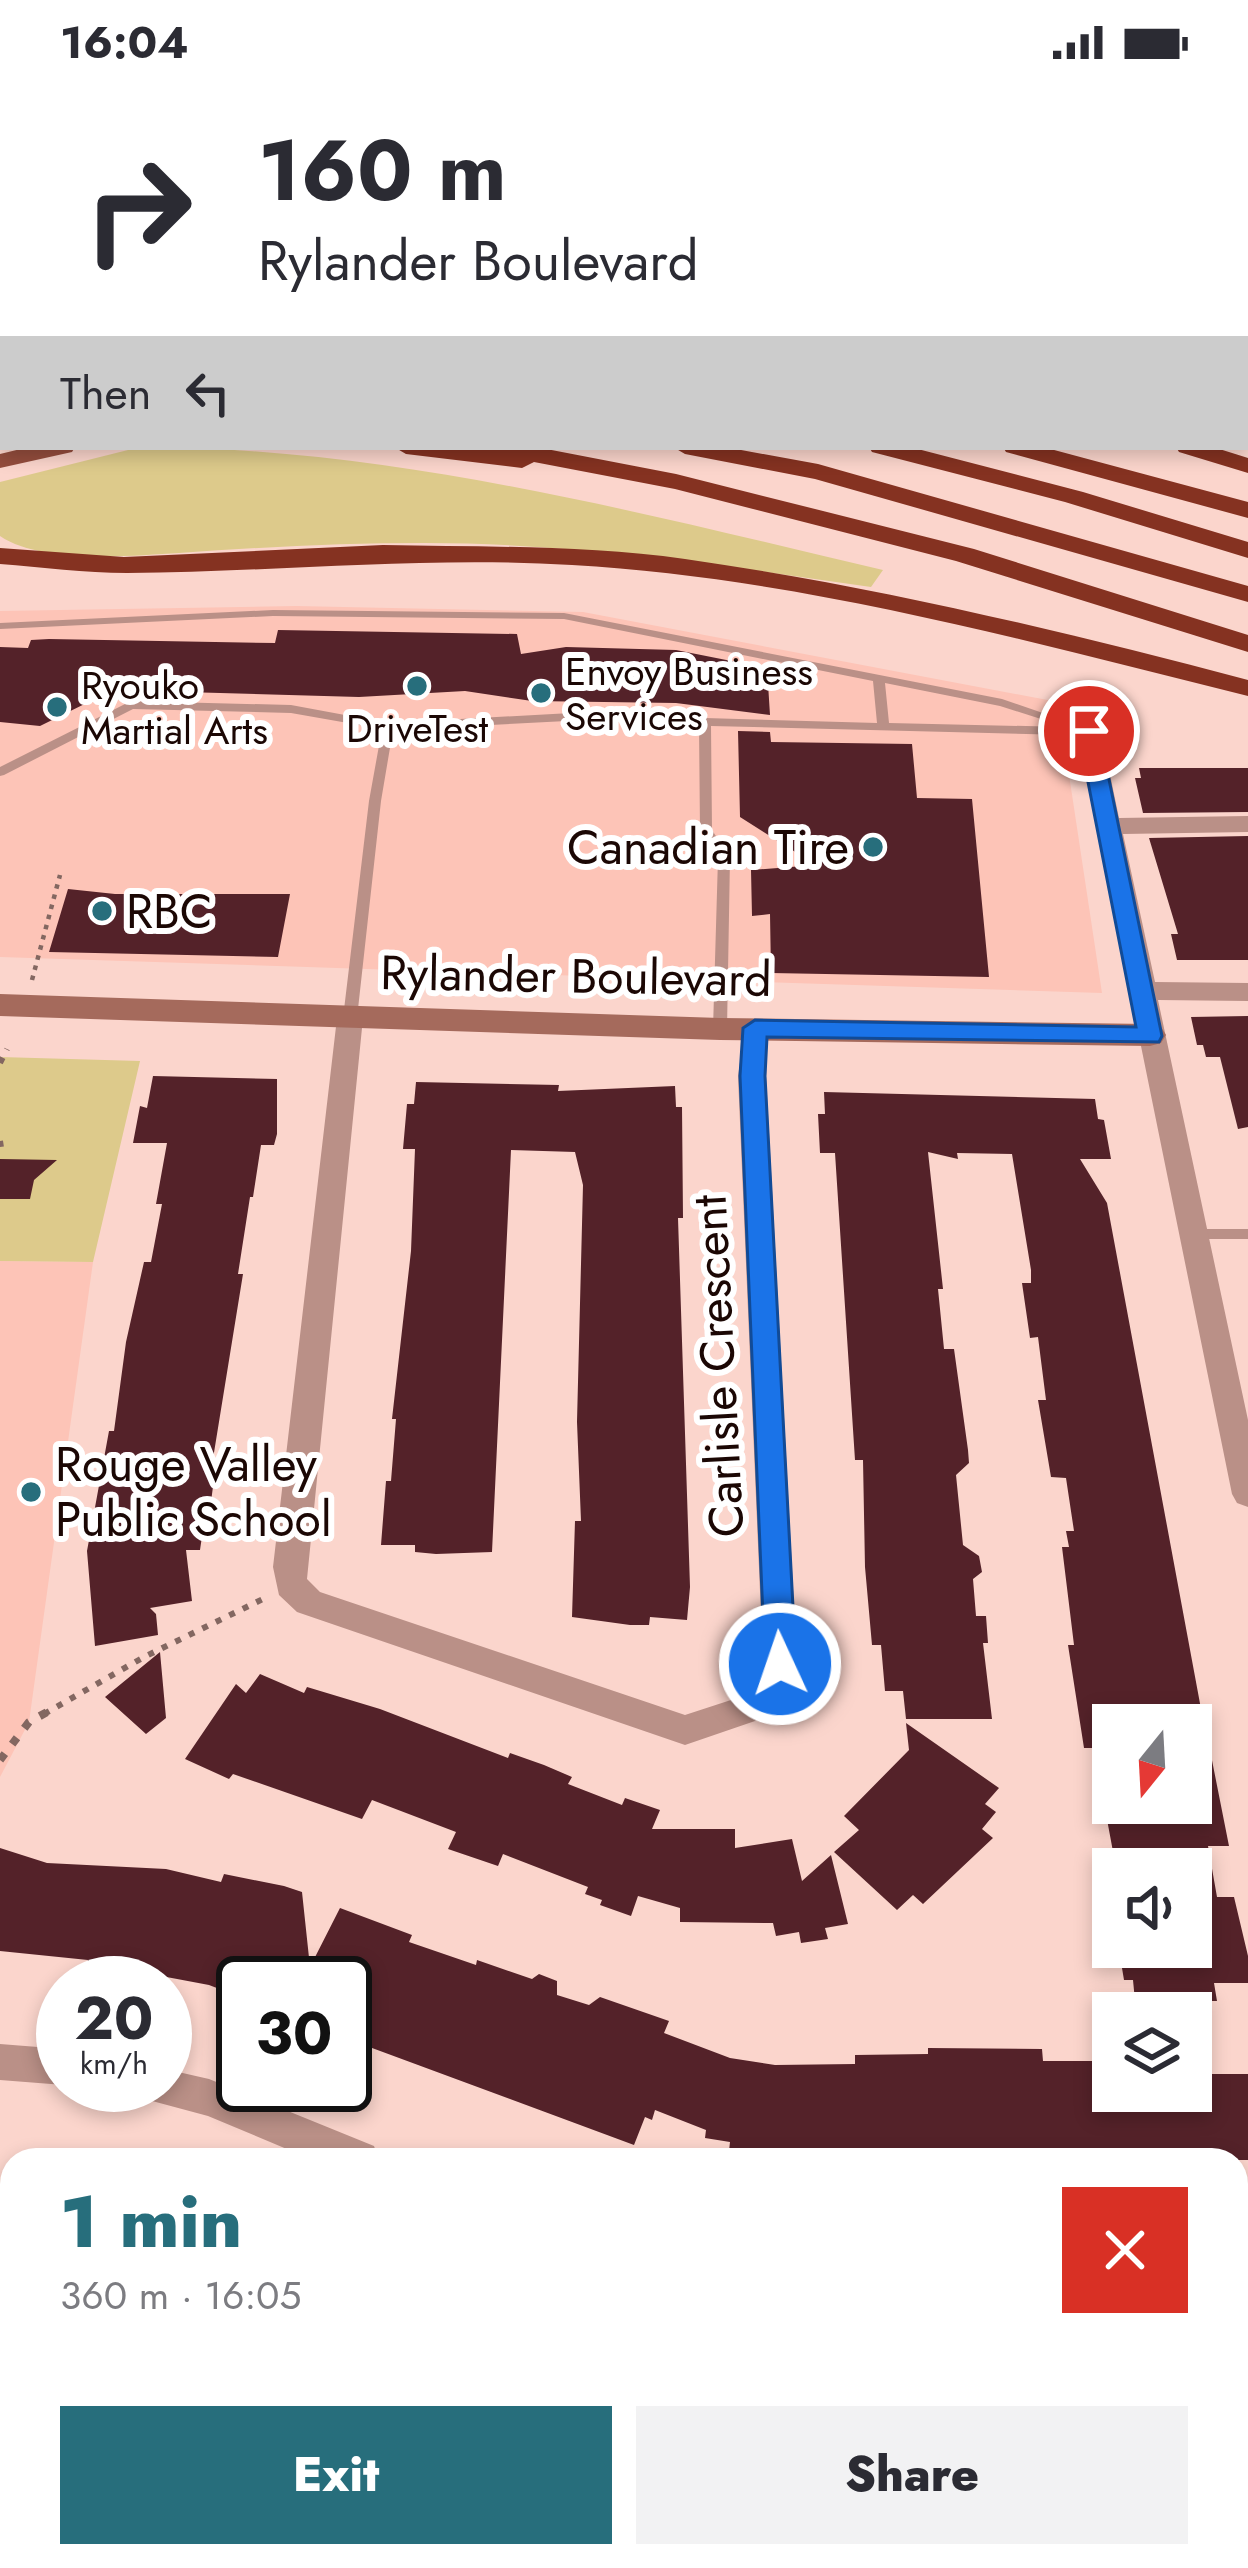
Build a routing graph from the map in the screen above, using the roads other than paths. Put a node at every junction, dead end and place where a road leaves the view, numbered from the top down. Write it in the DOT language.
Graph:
graph roads {
  1 [pos="50,450"];
  2 [pos="429,450"];
  3 [pos="513,450"];
  4 [pos="701,450"];
  5 [pos="893,450"];
  6 [pos="1027,450"];
  7 [pos="1198,450"];
  8 [pos="0,461"];
  9 [pos="1248,466"];
  10 [pos="676,482"];
  11 [pos="1248,510"];
  12 [pos="0,545"];
  13 [pos="1248,550"];
  14 [pos="0,556"];
  15 [pos="37,559"];
  16 [pos="1248,594"];
  17 [pos="0,626"];
  18 [pos="1248,644"];
  19 [pos="879,678"];
  20 [pos="1248,688"];
  21 [pos="705,722"];
  22 [pos="884,726"];
  23 [pos="388,727"];
  24 [pos="1089,731"];
  25 [pos="0,772"];
  26 [pos="1248,824"];
  27 [pos="1108,826"];
  28 [pos="1142,992"];
  29 [pos="1248,992"];
  30 [pos="13,1006"];
  31 [pos="350,1018"];
  32 [pos="755,1028"];
  33 [pos="720,1029"];
  34 [pos="1150,1036"];
  35 [pos="1195,1234"];
  36 [pos="1248,1234"];
  37 [pos="1248,1494"];
  38 [pos="0,2062"];
  39 [pos="36,2065"];
  40 [pos="192,2094"];
  41 [pos="331,2148"];
  1 -- 8 [label="main road"];
  2 -- 10 [label="highway"];
  3 -- 10 [label="highway"];
  4 -- 16 [label="highway"];
  5 -- 13 [label="highway"];
  6 -- 11 [label="highway"];
  7 -- 9 [label="highway"];
  10 -- 18 [label="highway"];
  12 -- 15 [label="highway"];
  14 -- 15 [label="highway"];
  15 -- 20 [label="highway"];
  17 -- 19 [label="lane"];
  19 -- 22 [label="lane"];
  19 -- 24 [label="lane"];
  21 -- 22 [label="lane"];
  21 -- 23 [label="lane"];
  21 -- 33 [label="lane"];
  22 -- 24 [label="lane"];
  23 -- 25 [label="lane"];
  23 -- 31 [label="lane"];
  24 -- 27 [label="street"];
  26 -- 27 [label="street"];
  27 -- 28 [label="street"];
  28 -- 29 [label="street"];
  28 -- 34 [label="street"];
  30 -- 31 [label="street, Rylander Boulevard"];
  31 -- 32 [label="street, Carlisle Crescent"];
  31 -- 33 [label="street, Rylander Boulevard"];
  32 -- 33 [label="street, Rylander Boulevard"];
  32 -- 34 [label="street, Rylander Boulevard"];
  34 -- 35 [label="street"];
  35 -- 36 [label="lane"];
  35 -- 37 [label="street"];
  38 -- 39 [label="street"];
  40 -- 41 [label="street"];
}
